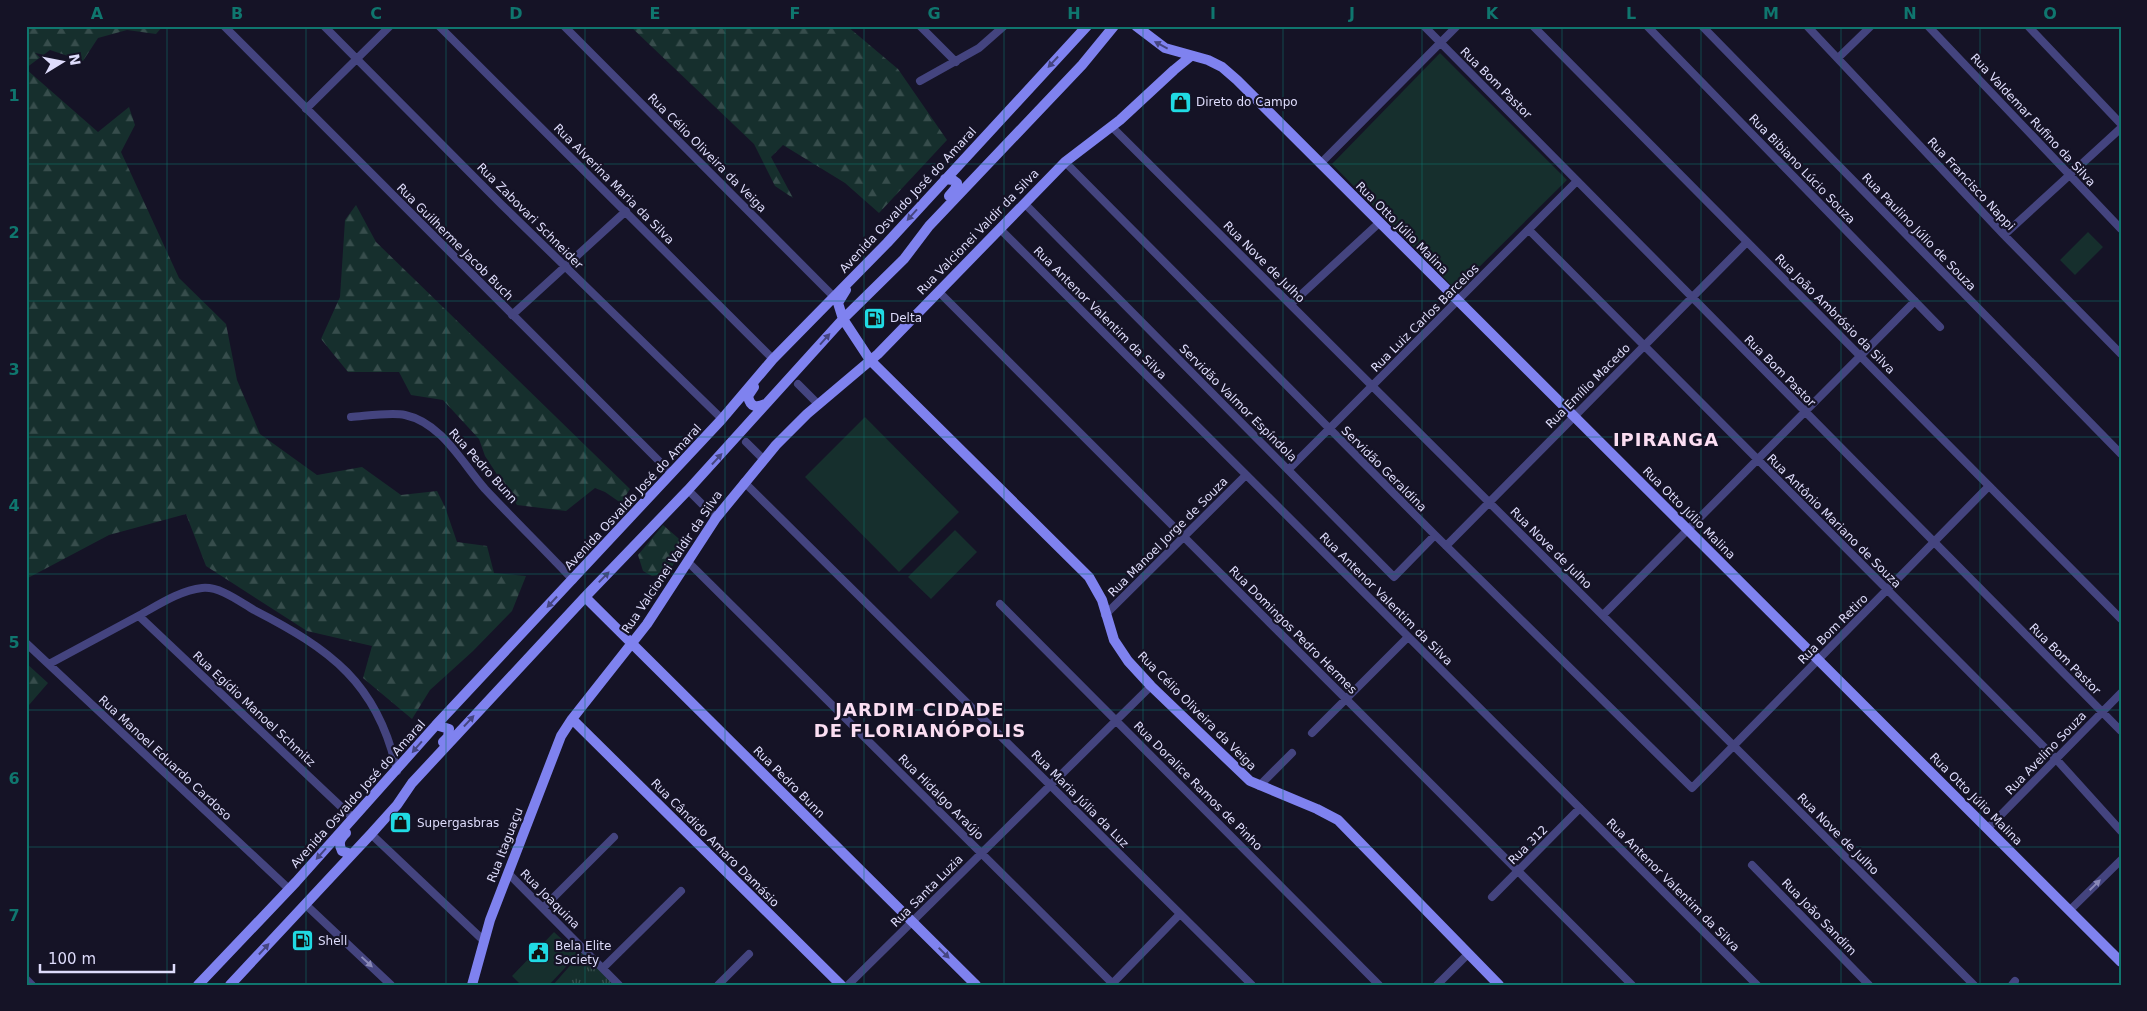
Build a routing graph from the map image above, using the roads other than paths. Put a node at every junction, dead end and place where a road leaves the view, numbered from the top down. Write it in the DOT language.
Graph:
graph roads {
  1 [pos="224,26"];
  2 [pos="324,26"];
  3 [pos="390,26"];
  4 [pos="439,26"];
  5 [pos="564,26"];
  6 [pos="920,26"];
  7 [pos="1004,26"];
  8 [pos="1087,26"];
  9 [pos="1114,26"];
  10 [pos="1136,26"];
  11 [pos="1424,26"];
  12 [pos="1457,26"];
  13 [pos="1533,26"];
  14 [pos="1647,26"];
  15 [pos="1702,26"];
  16 [pos="1808,26"];
  17 [pos="1871,26"];
  18 [pos="1928,26"];
  19 [pos="2028,26"];
  20 [pos="1440,42"];
  21 [pos="1191,56"];
  22 [pos="358,58"];
  23 [pos="1838,58"];
  24 [pos="956,62"];
  25 [pos="920,80"];
  26 [pos="306,109"];
  27 [pos="2121,124"];
  28 [pos="1112,127"];
  29 [pos="2121,128"];
  30 [pos="1065,162"];
  31 [pos="1320,164"];
  32 [pos="2069,175"];
  33 [pos="945,179"];
  34 [pos="1577,181"];
  35 [pos="1024,204"];
  36 [pos="626,211"];
  37 [pos="1379,223"];
  38 [pos="929,226"];
  39 [pos="1000,229"];
  40 [pos="2121,229"];
  41 [pos="1529,230"];
  42 [pos="2004,235"];
  43 [pos="1747,242"];
  44 [pos="564,266"];
  45 [pos="855,275"];
  46 [pos="939,292"];
  47 [pos="834,297"];
  48 [pos="1692,297"];
  49 [pos="1458,301"];
  50 [pos="1915,301"];
  51 [pos="1291,304"];
  52 [pos="512,315"];
  53 [pos="843,319"];
  54 [pos="1940,327"];
  55 [pos="1644,346"];
  56 [pos="2121,354"];
  57 [pos="1860,356"];
  58 [pos="773,359"];
  59 [pos="870,360"];
  60 [pos="798,384"];
  61 [pos="1372,386"];
  62 [pos="766,403"];
  63 [pos="818,404"];
  64 [pos="1805,412"];
  65 [pos="351,417"];
  66 [pos="1574,417"];
  67 [pos="722,419"];
  68 [pos="1329,429"];
  69 [pos="746,442"];
  70 [pos="2121,454"];
  71 [pos="763,459"];
  72 [pos="1758,459"];
  73 [pos="1288,470"];
  74 [pos="671,473"];
  75 [pos="1246,474"];
  76 [pos="744,482"];
  77 [pos="1990,486"];
  78 [pos="688,490"];
  79 [pos="1489,502"];
  80 [pos="716,518"];
  81 [pos="1687,530"];
  82 [pos="1435,535"];
  83 [pos="1184,537"];
  84 [pos="1934,542"];
  85 [pos="1446,546"];
  86 [pos="688,562"];
  87 [pos="573,580"];
  88 [pos="1887,590"];
  89 [pos="585,597"];
  90 [pos="1000,604"];
  91 [pos="1105,615"];
  92 [pos="1602,615"];
  93 [pos="139,616"];
  94 [pos="2121,618"];
  95 [pos="1408,637"];
  96 [pos="26,643"];
  97 [pos="632,644"];
  98 [pos="1818,660"];
  99 [pos="49,664"];
  100 [pos="1151,686"];
  101 [pos="2121,693"];
  102 [pos="1346,699"];
  103 [pos="2102,712"];
  104 [pos="572,719"];
  105 [pos="1116,720"];
  106 [pos="436,725"];
  107 [pos="2121,731"];
  108 [pos="1312,733"];
  109 [pos="1734,745"];
  110 [pos="1292,753"];
  111 [pos="2056,759"];
  112 [pos="397,770"];
  113 [pos="412,782"];
  114 [pos="1050,785"];
  115 [pos="1258,786"];
  116 [pos="1692,788"];
  117 [pos="368,802"];
  118 [pos="1580,808"];
  119 [pos="353,818"];
  120 [pos="1988,828"];
  121 [pos="2121,831"];
  122 [pos="371,834"];
  123 [pos="614,837"];
  124 [pos="982,853"];
  125 [pos="351,854"];
  126 [pos="2121,860"];
  127 [pos="1752,865"];
  128 [pos="1518,871"];
  129 [pos="508,872"];
  130 [pos="289,889"];
  131 [pos="681,892"];
  132 [pos="1492,897"];
  133 [pos="306,905"];
  134 [pos="543,908"];
  135 [pos="2070,910"];
  136 [pos="1180,914"];
  137 [pos="912,921"];
  138 [pos="483,940"];
  139 [pos="749,954"];
  140 [pos="1468,954"];
  141 [pos="2121,962"];
  142 [pos="603,968"];
  143 [pos="26,979"];
  144 [pos="1753,983"];
  145 [pos="1113,984"];
  146 [pos="32,985"];
  147 [pos="198,985"];
  148 [pos="230,985"];
  149 [pos="391,985"];
  150 [pos="472,985"];
  151 [pos="619,985"];
  152 [pos="718,985"];
  153 [pos="841,985"];
  154 [pos="848,985"];
  155 [pos="976,985"];
  156 [pos="1252,985"];
  157 [pos="1379,985"];
  158 [pos="1437,985"];
  159 [pos="1500,985"];
  160 [pos="1632,985"];
  161 [pos="1869,985"];
  162 [pos="1974,985"];
  1 -- 26 [label="street, Rua Guilherme Jacob Buch"];
  2 -- 22 [label="street, Rua Zabovari Schneider"];
  3 -- 22 [label="street"];
  4 -- 36 [label="street, Rua Alverina Maria da Silva"];
  5 -- 47 [label="street, Rua Célio Oliveira da Veiga"];
  6 -- 24 [label="street"];
  7 -- 24 [label="street"];
  8 -- 33 [label="main road, Avenida Osvaldo José do Amaral, one-way"];
  9 -- 38 [label="main road"];
  21 -- 10 [label="main road, Rua Otto Júlio Malina, one-way"];
  11 -- 20 [label="street, Rua Bom Pastor"];
  12 -- 20 [label="street"];
  13 -- 43 [label="street, Rua João Ambrósio da Silva"];
  14 -- 50 [label="street, Rua Bibiano Lúcio Souza"];
  15 -- 70 [label="street, Rua Paulino Júlio de Souza"];
  16 -- 23 [label="street, Rua Francisco Nappi"];
  17 -- 23 [label="street"];
  18 -- 32 [label="street, Rua Valdemar Rufino da Silva"];
  19 -- 27 [label="street"];
  20 -- 31 [label="street"];
  20 -- 34 [label="street, Rua Bom Pastor"];
  21 -- 28 [label="main road, Rua Valcionei Valdir da Silva"];
  21 -- 31 [label="main road, Rua Otto Júlio Malina"];
  22 -- 26 [label="street"];
  22 -- 44 [label="street, Rua Zabovari Schneider"];
  23 -- 42 [label="street, Rua Francisco Nappi"];
  24 -- 25 [label="street"];
  26 -- 52 [label="street, Rua Guilherme Jacob Buch"];
  28 -- 30 [label="main road, Rua Valcionei Valdir da Silva"];
  28 -- 51 [label="street, Rua Nove de Julho"];
  29 -- 32 [label="street"];
  30 -- 35 [label="main road, Rua Valcionei Valdir da Silva"];
  30 -- 68 [label="street, Servidão Geraldina"];
  31 -- 37 [label="main road, Rua Otto Júlio Malina"];
  32 -- 40 [label="street, Rua Valdemar Rufino da Silva"];
  32 -- 42 [label="street"];
  33 -- 38 [label="main road"];
  33 -- 45 [label="main road, Avenida Osvaldo José do Amaral, one-way"];
  34 -- 41 [label="street, Rua Luiz Carlos Barcelos"];
  34 -- 48 [label="street, Rua Bom Pastor"];
  35 -- 39 [label="main road, Rua Valcionei Valdir da Silva"];
  35 -- 73 [label="street, Servidão Valmor Espíndola"];
  36 -- 44 [label="street"];
  36 -- 58 [label="street, Rua Alverina Maria da Silva"];
  37 -- 49 [label="main road, Rua Otto Júlio Malina"];
  37 -- 51 [label="street"];
  38 -- 53 [label="main road"];
  39 -- 46 [label="main road, Rua Valcionei Valdir da Silva"];
  39 -- 75 [label="street, Rua Antenor Valentim da Silva"];
  41 -- 49 [label="street, Rua Luiz Carlos Barcelos"];
  41 -- 55 [label="street, Rua Antônio Mariano de Souza"];
  42 -- 56 [label="street, Rua Francisco Nappi"];
  43 -- 48 [label="street, Rua Emílio Macedo"];
  43 -- 57 [label="street, Rua João Ambrósio da Silva"];
  44 -- 52 [label="street"];
  44 -- 67 [label="street, Rua Zabovari Schneider"];
  45 -- 47 [label="main road, Avenida Osvaldo José do Amaral"];
  45 -- 53 [label="main road"];
  46 -- 59 [label="main road, Rua Valcionei Valdir da Silva"];
  46 -- 83 [label="street, Rua Domingos Pedro Hermes"];
  47 -- 58 [label="main road, Avenida Osvaldo José do Amaral"];
  48 -- 55 [label="street, Rua Emílio Macedo"];
  48 -- 64 [label="street, Rua Bom Pastor"];
  49 -- 61 [label="street, Rua Luiz Carlos Barcelos"];
  49 -- 66 [label="main road, Rua Otto Júlio Malina"];
  50 -- 54 [label="street, Rua Bibiano Lúcio Souza"];
  50 -- 57 [label="street"];
  51 -- 61 [label="street, Rua Nove de Julho"];
  52 -- 74 [label="street, Rua Guilherme Jacob Buch"];
  53 -- 59 [label="main road, Rua Célio Oliveira da Veiga"];
  62 -- 53 [label="main road, one-way"];
  55 -- 66 [label="street, Rua Emílio Macedo"];
  55 -- 72 [label="street, Rua Antônio Mariano de Souza"];
  57 -- 64 [label="street"];
  57 -- 77 [label="street, Rua João Ambrósio da Silva"];
  58 -- 62 [label="main road"];
  58 -- 67 [label="main road, Avenida Osvaldo José do Amaral"];
  59 -- 63 [label="main road, Rua Valcionei Valdir da Silva"];
  59 -- 91 [label="main road, Rua Célio Oliveira da Veiga"];
  60 -- 63 [label="street"];
  61 -- 68 [label="street, Rua Luiz Carlos Barcelos"];
  61 -- 79 [label="street, Rua Nove de Julho"];
  78 -- 62 [label="main road, one-way"];
  63 -- 71 [label="main road, Rua Valcionei Valdir da Silva"];
  64 -- 72 [label="street"];
  64 -- 84 [label="street, Rua Bom Pastor"];
  65 -- 87 [label="street, Rua Pedro Bunn"];
  66 -- 79 [label="street, Rua Emílio Macedo"];
  66 -- 81 [label="main road, Rua Otto Júlio Malina"];
  67 -- 74 [label="main road, Avenida Osvaldo José do Amaral"];
  68 -- 73 [label="street, Rua Luiz Carlos Barcelos"];
  68 -- 82 [label="street, Servidão Geraldina"];
  69 -- 71 [label="street"];
  71 -- 76 [label="main road, Rua Valcionei Valdir da Silva"];
  72 -- 81 [label="street"];
  72 -- 88 [label="street, Rua Antônio Mariano de Souza"];
  73 -- 82 [label="street, Servidão Valmor Espíndola"];
  74 -- 87 [label="main road, Avenida Osvaldo José do Amaral"];
  75 -- 83 [label="street, Rua Manoel Jorge de Souza"];
  75 -- 95 [label="street, Rua Antenor Valentim da Silva"];
  76 -- 80 [label="main road, Rua Valcionei Valdir da Silva"];
  76 -- 114 [label="street, Rua Maria Júlia da Luz"];
  77 -- 84 [label="street, Rua Bom Retiro"];
  77 -- 94 [label="street, Rua João Ambrósio da Silva"];
  78 -- 80 [label="street"];
  89 -- 78 [label="main road, one-way"];
  79 -- 85 [label="street, Rua Emílio Macedo"];
  79 -- 92 [label="street, Rua Nove de Julho"];
  80 -- 86 [label="main road, Rua Valcionei Valdir da Silva"];
  81 -- 92 [label="street"];
  81 -- 98 [label="main road, Rua Otto Júlio Malina"];
  82 -- 85 [label="street, Servidão Geraldina"];
  83 -- 91 [label="street, Rua Manoel Jorge de Souza"];
  83 -- 102 [label="street, Rua Domingos Pedro Hermes"];
  84 -- 88 [label="street, Rua Bom Retiro"];
  84 -- 103 [label="street, Rua Bom Pastor"];
  85 -- 116 [label="street, Servidão Geraldina"];
  86 -- 97 [label="main road, Rua Valcionei Valdir da Silva"];
  86 -- 124 [label="street, Rua Hidalgo Araújo"];
  87 -- 106 [label="main road, Avenida Osvaldo José do Amaral, one-way"];
  88 -- 98 [label="street, Rua Bom Retiro"];
  88 -- 111 [label="street, Rua Antônio Mariano de Souza"];
  89 -- 97 [label="main road, Rua Pedro Bunn"];
  113 -- 89 [label="main road, one-way"];
  90 -- 105 [label="street, Rua Doralice Ramos de Pinho"];
  91 -- 100 [label="main road, Rua Célio Oliveira da Veiga"];
  92 -- 109 [label="street, Rua Nove de Julho"];
  93 -- 99 [label="street"];
  93 -- 112 [label="street"];
  93 -- 119 [label="street, Rua Egídio Manoel Schmitz"];
  95 -- 102 [label="street"];
  95 -- 118 [label="street, Rua Antenor Valentim da Silva"];
  96 -- 99 [label="street, Rua Manoel Eduardo Cardoso"];
  97 -- 104 [label="main road, Rua Valcionei Valdir da Silva"];
  97 -- 137 [label="main road, Rua Pedro Bunn"];
  98 -- 109 [label="street, Rua Bom Retiro"];
  98 -- 120 [label="main road, Rua Otto Júlio Malina"];
  99 -- 130 [label="street, Rua Manoel Eduardo Cardoso"];
  100 -- 105 [label="street, Rua Santa Luzia"];
  100 -- 115 [label="main road, Rua Célio Oliveira da Veiga"];
  101 -- 103 [label="street, Rua Avelino Souza"];
  102 -- 108 [label="street"];
  102 -- 128 [label="street, Rua Domingos Pedro Hermes"];
  103 -- 107 [label="street, Rua Bom Pastor"];
  103 -- 111 [label="street, Rua Avelino Souza"];
  104 -- 129 [label="main road, Rua Itaguaçu"];
  104 -- 153 [label="main road, Rua Cândido Amaro Damásio"];
  105 -- 114 [label="street, Rua Santa Luzia"];
  105 -- 157 [label="street, Rua Doralice Ramos de Pinho"];
  106 -- 112 [label="main road, Avenida Osvaldo José do Amaral, one-way"];
  106 -- 113 [label="main road"];
  109 -- 116 [label="street, Rua Bom Retiro"];
  109 -- 162 [label="street, Rua Nove de Julho"];
  110 -- 115 [label="street"];
  111 -- 120 [label="street, Rua Avelino Souza"];
  111 -- 121 [label="street, Rua Antônio Mariano de Souza"];
  112 -- 117 [label="main road, Avenida Osvaldo José do Amaral"];
  113 -- 122 [label="main road"];
  114 -- 124 [label="street, Rua Santa Luzia"];
  114 -- 136 [label="street, Rua Maria Júlia da Luz"];
  115 -- 140 [label="main road, Rua Célio Oliveira da Veiga"];
  117 -- 119 [label="main road, Avenida Osvaldo José do Amaral"];
  117 -- 125 [label="main road"];
  118 -- 128 [label="street, Rua 312"];
  118 -- 144 [label="street, Rua Antenor Valentim da Silva"];
  119 -- 130 [label="main road, Avenida Osvaldo José do Amaral, one-way"];
  120 -- 135 [label="main road, Rua Otto Júlio Malina"];
  122 -- 125 [label="main road"];
  122 -- 138 [label="street"];
  123 -- 134 [label="street"];
  124 -- 137 [label="street, Rua Santa Luzia"];
  124 -- 145 [label="street, Rua Hidalgo Araújo"];
  125 -- 133 [label="main road"];
  135 -- 126 [label="street, one-way"];
  127 -- 161 [label="street, Rua João Sandim"];
  128 -- 132 [label="street, Rua 312"];
  128 -- 160 [label="street, Rua Domingos Pedro Hermes"];
  129 -- 134 [label="street, Rua Joaquina"];
  129 -- 138 [label="main road, Rua Itaguaçu"];
  130 -- 147 [label="main road, Avenida Osvaldo José do Amaral"];
  131 -- 142 [label="street"];
  148 -- 133 [label="main road, one-way"];
  133 -- 149 [label="street, one-way"];
  134 -- 142 [label="street, Rua Joaquina"];
  135 -- 141 [label="main road, Rua Otto Júlio Malina"];
  136 -- 145 [label="street"];
  136 -- 156 [label="street, Rua Maria Júlia da Luz"];
  137 -- 154 [label="street, Rua Santa Luzia"];
  137 -- 155 [label="main road, Rua Pedro Bunn, one-way"];
  138 -- 150 [label="main road, Rua Itaguaçu"];
  139 -- 152 [label="street"];
  140 -- 158 [label="street"];
  140 -- 159 [label="main road, Rua Célio Oliveira da Veiga"];
  142 -- 151 [label="street, Rua Joaquina"];
  143 -- 146 [label="street"];
}
